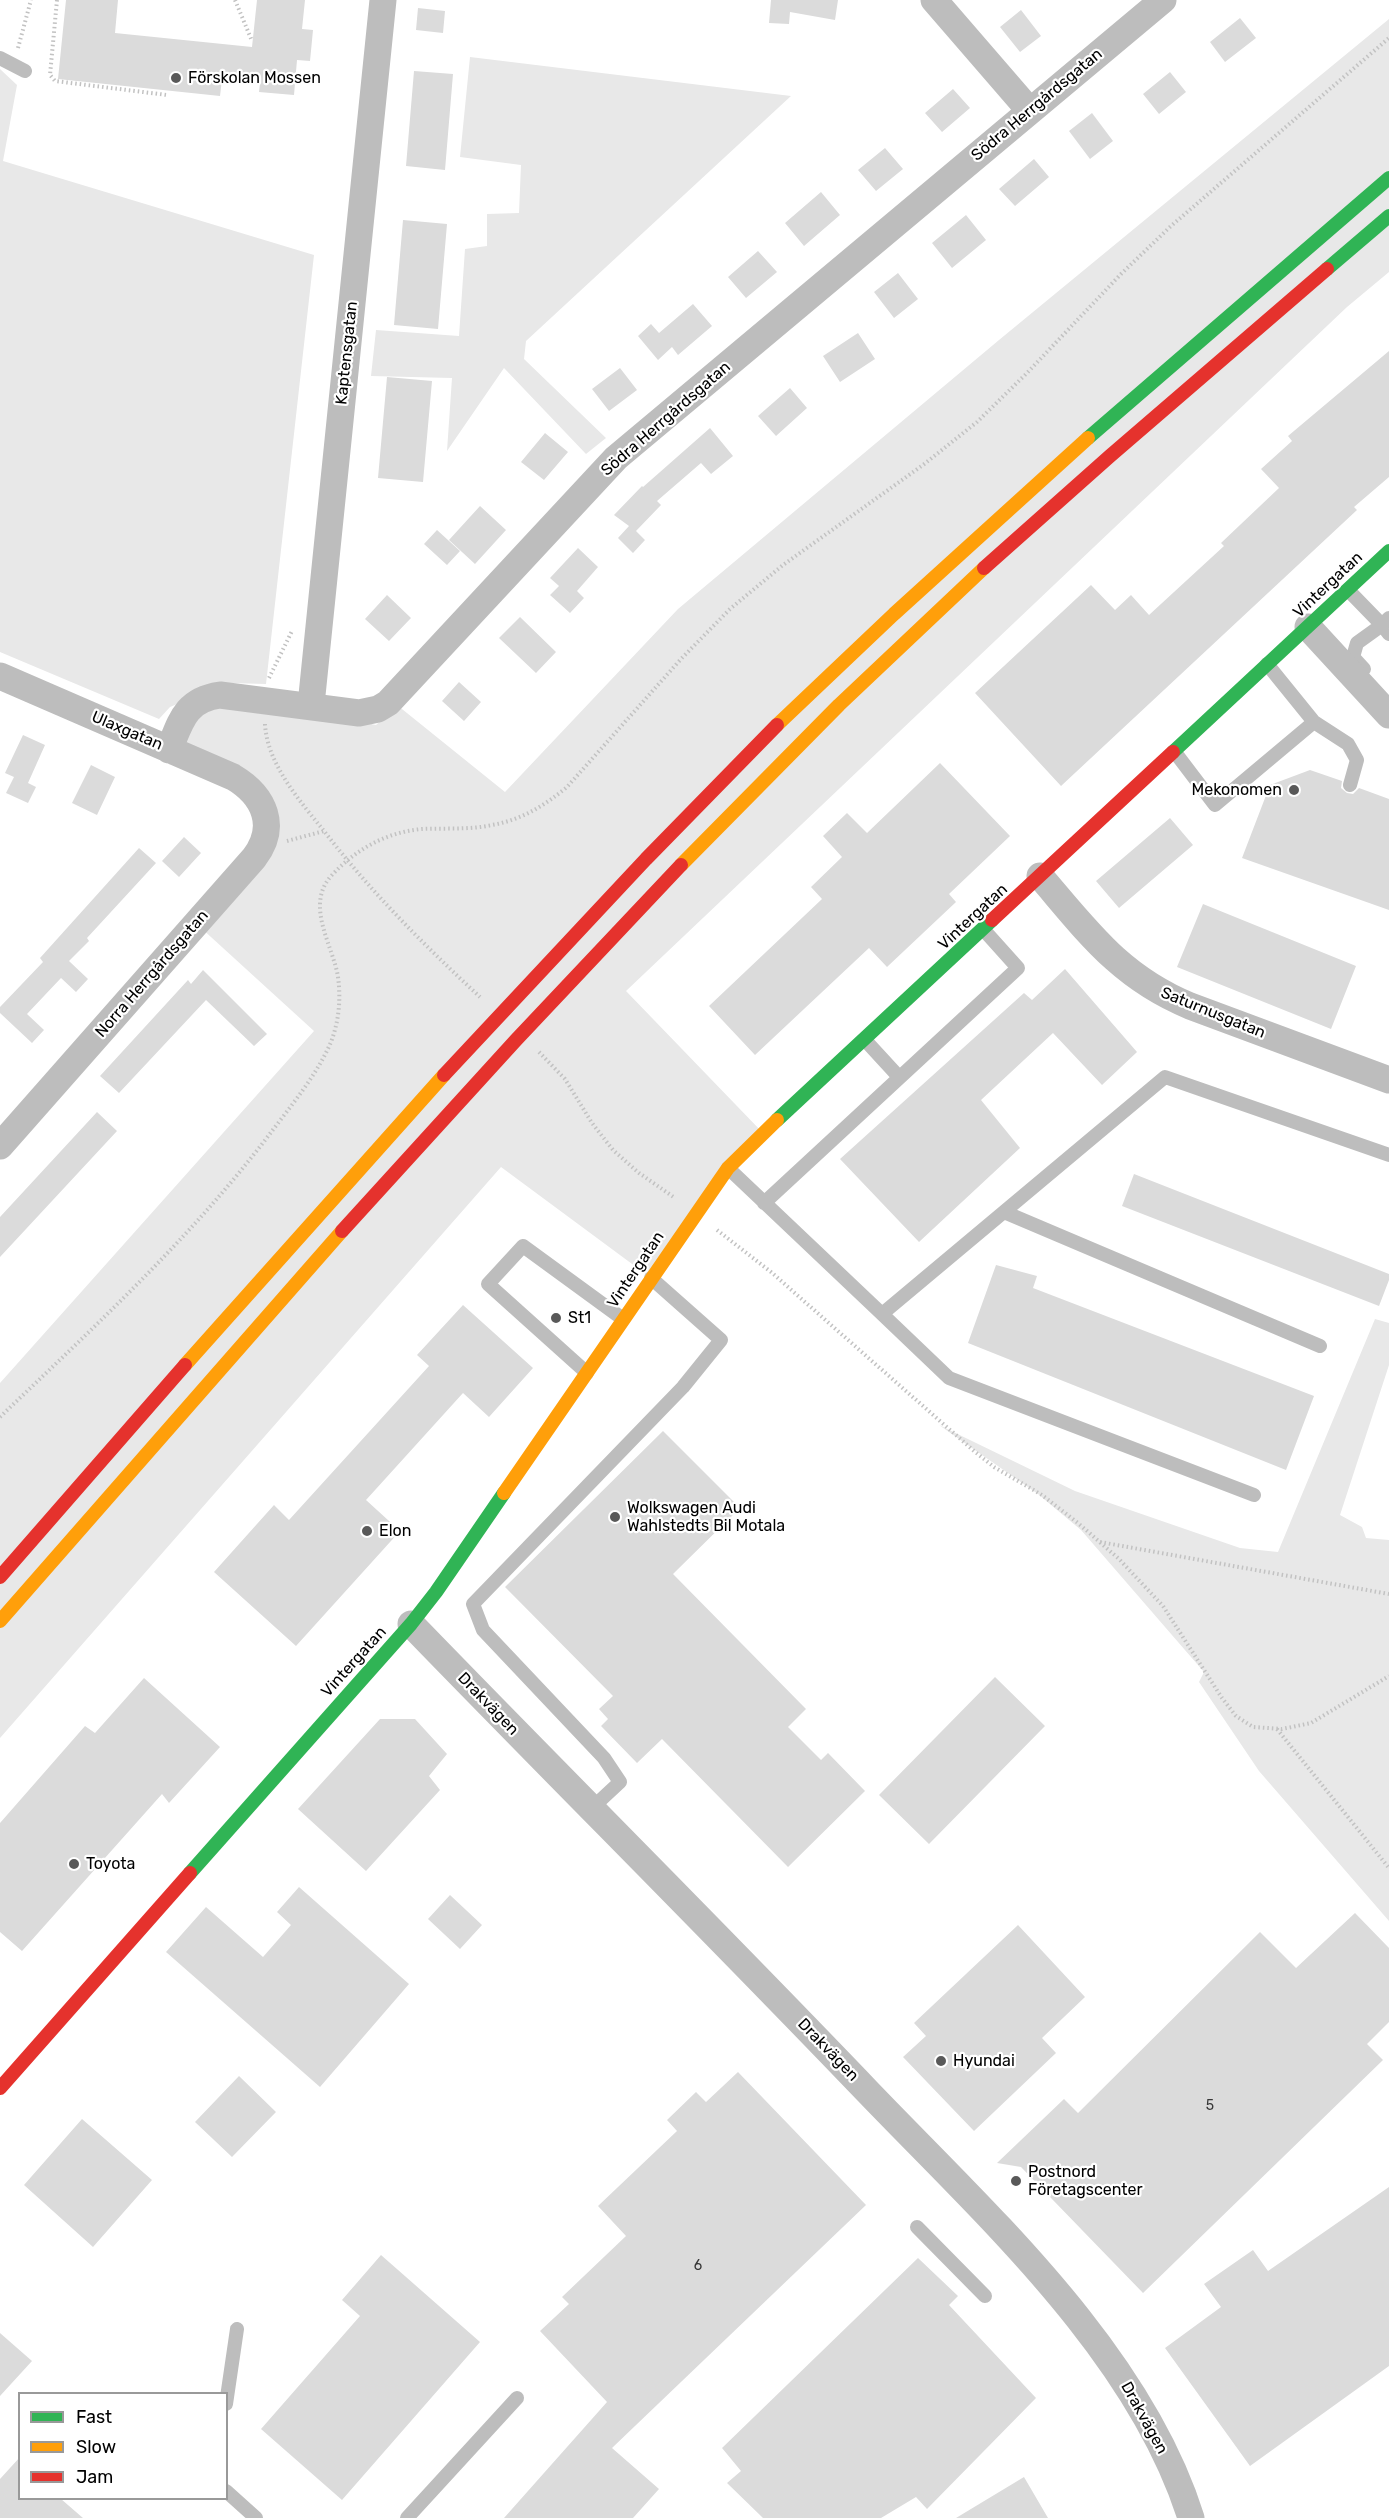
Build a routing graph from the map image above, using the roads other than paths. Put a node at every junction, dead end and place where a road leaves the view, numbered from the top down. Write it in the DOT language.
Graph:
graph roads {
  1 [pos="383,0"];
  2 [pos="934,0"];
  3 [pos="1163,0"];
  4 [pos="0,58"];
  5 [pos="19,68"];
  6 [pos="1030,111"];
  7 [pos="1389,178"];
  8 [pos="1389,216"];
  9 [pos="1389,551"];
  10 [pos="1348,590"];
  11 [pos="1387,626"];
  12 [pos="1308,627"];
  13 [pos="1268,664"];
  14 [pos="0,676"];
  15 [pos="1389,697"];
  16 [pos="311,705"];
  17 [pos="1389,715"];
  18 [pos="1314,723"];
  19 [pos="169,750"];
  20 [pos="1174,750"];
  21 [pos="1350,784"];
  22 [pos="264,840"];
  23 [pos="1040,876"];
  24 [pos="983,929"];
  25 [pos="865,1040"];
  26 [pos="899,1077"];
  27 [pos="1389,1080"];
  28 [pos="0,1146"];
  29 [pos="1389,1155"];
  30 [pos="728,1168"];
  31 [pos="764,1203"];
  32 [pos="1004,1212"];
  33 [pos="651,1278"];
  34 [pos="882,1314"];
  35 [pos="623,1319"];
  36 [pos="1320,1346"];
  37 [pos="587,1373"];
  38 [pos="1254,1495"];
  39 [pos="0,1577"];
  40 [pos="0,1621"];
  41 [pos="411,1624"];
  42 [pos="591,1809"];
  43 [pos="0,2088"];
  44 [pos="917,2227"];
  45 [pos="985,2296"];
  46 [pos="237,2329"];
  47 [pos="228,2392"];
  48 [pos="517,2398"];
  49 [pos="228,2493"];
  50 [pos="256,2518"];
  51 [pos="407,2518"];
  52 [pos="1191,2518"];
  1 -- 16 [label="street, Kaptensgatan"];
  2 -- 6 [label="street"];
  3 -- 6 [label="street, Södra Herrgårdsgatan"];
  4 -- 5 [label="lane"];
  6 -- 16 [label="street, Södra Herrgårdsgatan"];
  7 -- 39 [label="main road"];
  8 -- 40 [label="main road"];
  9 -- 10 [label="main road, Vintergatan"];
  10 -- 11 [label="lane"];
  10 -- 12 [label="main road, Vintergatan"];
  11 -- 15 [label="lane"];
  12 -- 13 [label="main road, Vintergatan"];
  12 -- 17 [label="street"];
  13 -- 18 [label="lane"];
  13 -- 20 [label="main road, Vintergatan"];
  14 -- 19 [label="street, Ulaxgatan"];
  16 -- 19 [label="street, Södra Herrgårdsgatan"];
  18 -- 20 [label="lane"];
  18 -- 21 [label="lane"];
  19 -- 22 [label="street, Ulaxgatan"];
  20 -- 23 [label="main road, Vintergatan"];
  22 -- 28 [label="street, Norra Herrgårdsgatan"];
  23 -- 24 [label="main road, Vintergatan"];
  23 -- 27 [label="street, Saturnusgatan"];
  24 -- 25 [label="main road, Vintergatan"];
  24 -- 26 [label="lane"];
  25 -- 26 [label="lane"];
  25 -- 30 [label="main road, Vintergatan"];
  26 -- 31 [label="lane"];
  29 -- 32 [label="lane"];
  30 -- 31 [label="lane"];
  30 -- 33 [label="main road, Vintergatan"];
  31 -- 34 [label="lane"];
  32 -- 34 [label="lane"];
  32 -- 36 [label="lane"];
  33 -- 35 [label="main road, Vintergatan"];
  33 -- 42 [label="lane"];
  34 -- 38 [label="lane"];
  35 -- 37 [label="main road, Vintergatan"];
  35 -- 37 [label="lane"];
  37 -- 41 [label="main road, Vintergatan"];
  41 -- 42 [label="street, Drakvägen"];
  41 -- 43 [label="main road, Vintergatan"];
  42 -- 52 [label="street, Drakvägen"];
  44 -- 45 [label="lane"];
  46 -- 47 [label="lane"];
  48 -- 51 [label="lane"];
  49 -- 50 [label="lane"];
}
